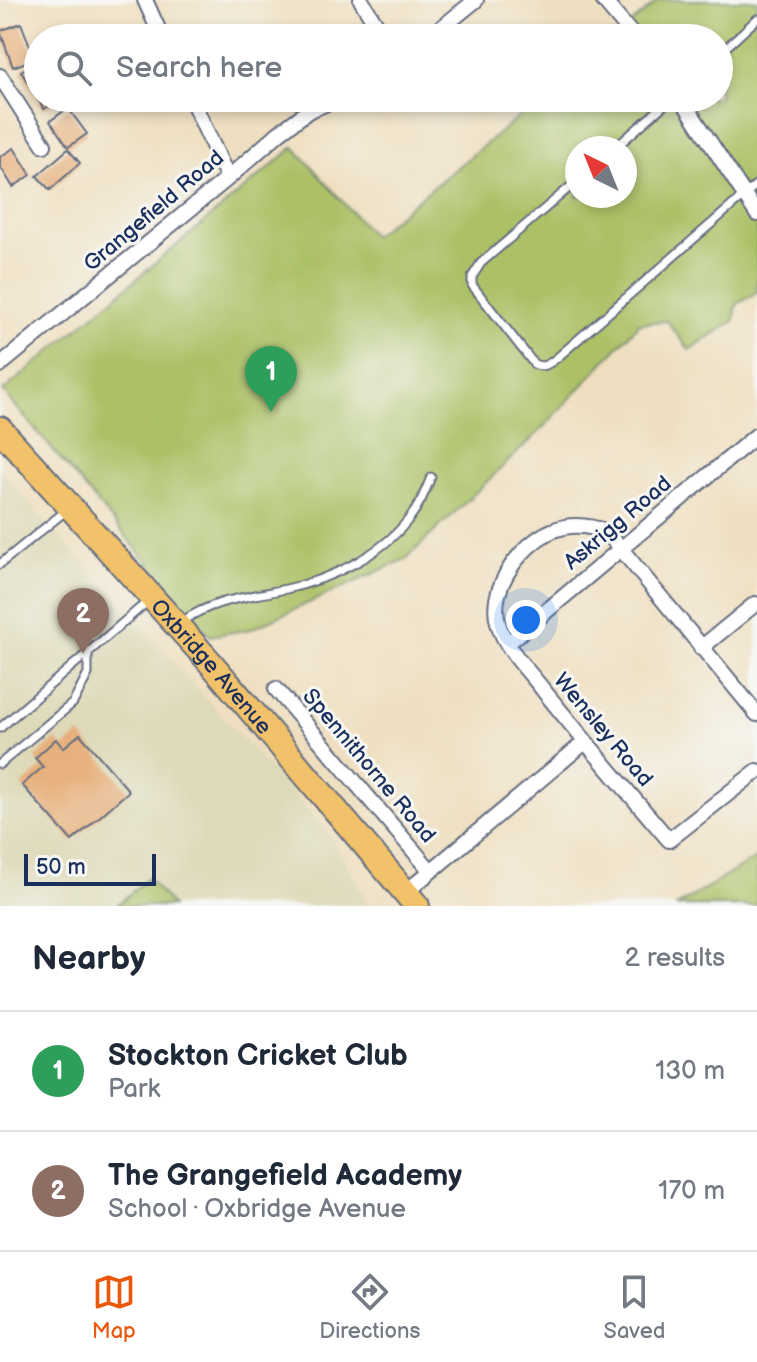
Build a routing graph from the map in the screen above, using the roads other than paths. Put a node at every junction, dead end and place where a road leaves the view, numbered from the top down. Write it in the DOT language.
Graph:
graph roads {
  1 [pos="145,0"];
  2 [pos="361,0"];
  3 [pos="476,0"];
  4 [pos="603,0"];
  5 [pos="757,19"];
  6 [pos="156,24"];
  7 [pos="376,24"];
  8 [pos="446,24"];
  9 [pos="623,24"];
  10 [pos="733,41"];
  11 [pos="0,76"];
  12 [pos="197,112"];
  13 [pos="307,112"];
  14 [pos="656,112"];
  15 [pos="690,112"];
  16 [pos="629,136"];
  17 [pos="44,145"];
  18 [pos="228,178"];
  19 [pos="757,184"];
  20 [pos="565,191"];
  21 [pos="745,196"];
  22 [pos="757,214"];
  23 [pos="0,365"];
  24 [pos="0,429"];
  25 [pos="757,435"];
  26 [pos="431,477"];
  27 [pos="70,508"];
  28 [pos="619,549"];
  29 [pos="0,564"];
  30 [pos="152,598"];
  31 [pos="755,604"];
  32 [pos="176,625"];
  33 [pos="507,644"];
  34 [pos="701,648"];
  35 [pos="88,652"];
  36 [pos="276,689"];
  37 [pos="757,714"];
  38 [pos="0,728"];
  39 [pos="585,742"];
  40 [pos="0,764"];
  41 [pos="757,771"];
  42 [pos="430,870"];
  43 [pos="411,899"];
  1 -- 6 [label="street"];
  2 -- 7 [label="street"];
  3 -- 8 [label="street"];
  4 -- 9 [label="street"];
  5 -- 10 [label="lane"];
  11 -- 17 [label="street"];
  12 -- 18 [label="street"];
  13 -- 18 [label="street, Grangefield Road"];
  14 -- 16 [label="lane"];
  15 -- 21 [label="street"];
  18 -- 23 [label="street, Grangefield Road"];
  19 -- 21 [label="lane"];
  20 -- 21 [label="lane"];
  21 -- 22 [label="street"];
  24 -- 27 [label="main road, Oxbridge Avenue"];
  25 -- 28 [label="street, Askrigg Road"];
  26 -- 32 [label="lane"];
  27 -- 29 [label="lane"];
  27 -- 30 [label="main road, Oxbridge Avenue"];
  28 -- 33 [label="street, Askrigg Road"];
  28 -- 33 [label="street"];
  28 -- 34 [label="street"];
  30 -- 32 [label="main road, Oxbridge Avenue"];
  30 -- 35 [label="lane"];
  31 -- 34 [label="street"];
  32 -- 43 [label="main road, Oxbridge Avenue"];
  33 -- 39 [label="street, Wensley Road"];
  34 -- 37 [label="street"];
  35 -- 38 [label="lane"];
  35 -- 40 [label="lane"];
  36 -- 42 [label="street, Spennithorne Road"];
  39 -- 41 [label="street, Wensley Road"];
  39 -- 42 [label="street"];
  42 -- 43 [label="street"];
}
